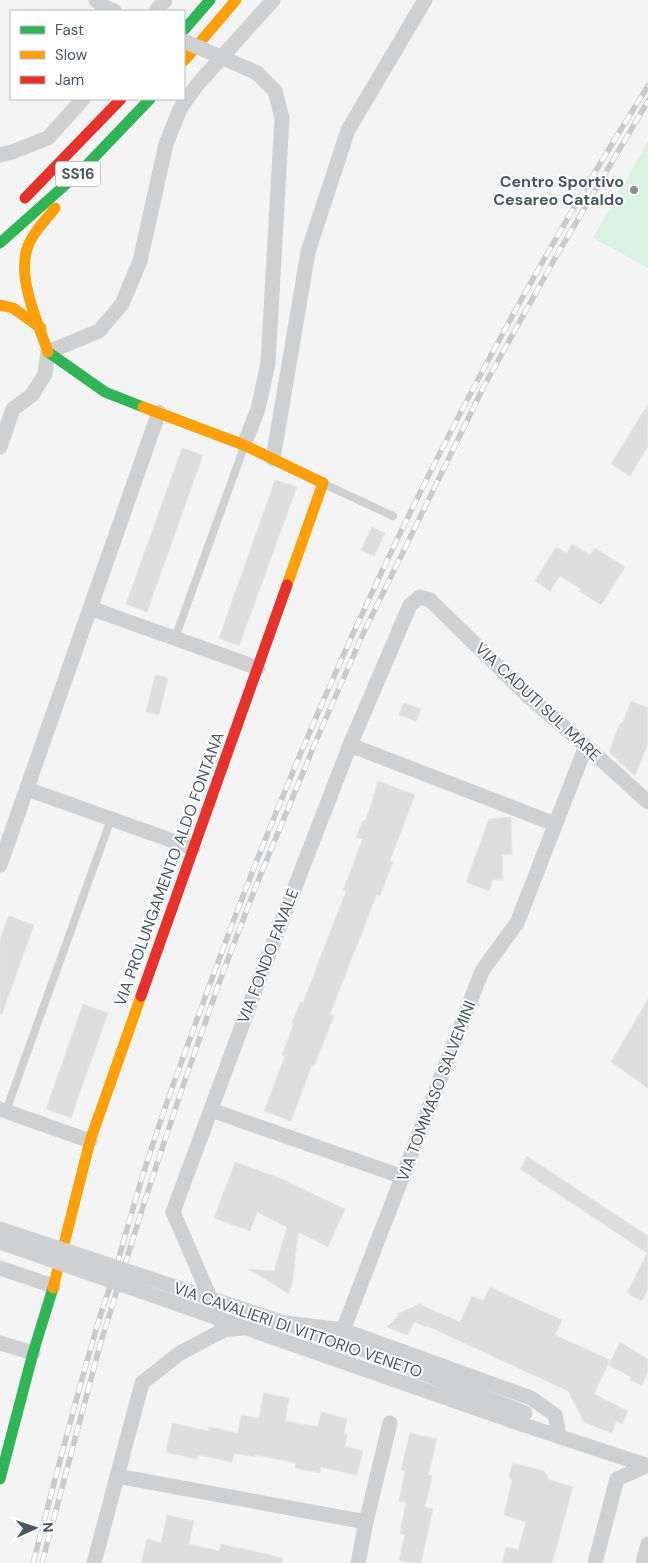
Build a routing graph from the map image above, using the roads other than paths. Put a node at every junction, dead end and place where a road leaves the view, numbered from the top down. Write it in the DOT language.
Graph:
graph roads {
  1 [pos="210,0"];
  2 [pos="236,0"];
  3 [pos="273,0"];
  4 [pos="425,0"];
  5 [pos="185,29"];
  6 [pos="185,41"];
  7 [pos="185,60"];
  8 [pos="83,100"];
  9 [pos="121,100"];
  10 [pos="149,100"];
  11 [pos="0,155"];
  12 [pos="83,169"];
  13 [pos="20,203"];
  14 [pos="0,243"];
  15 [pos="0,305"];
  16 [pos="41,328"];
  17 [pos="48,352"];
  18 [pos="6,411"];
  19 [pos="159,412"];
  20 [pos="244,445"];
  21 [pos="0,447"];
  22 [pos="273,459"];
  23 [pos="323,484"];
  24 [pos="393,516"];
  25 [pos="430,600"];
  26 [pos="90,608"];
  27 [pos="175,638"];
  28 [pos="258,668"];
  29 [pos="350,744"];
  30 [pos="586,746"];
  31 [pos="27,789"];
  32 [pos="648,802"];
  33 [pos="111,819"];
  34 [pos="555,824"];
  35 [pos="193,848"];
  36 [pos="0,865"];
  37 [pos="3,1110"];
  38 [pos="211,1110"];
  39 [pos="90,1141"];
  40 [pos="403,1177"];
  41 [pos="0,1229"];
  42 [pos="0,1242"];
  43 [pos="0,1268"];
  44 [pos="53,1286"];
  45 [pos="224,1330"];
  46 [pos="343,1330"];
  47 [pos="0,1343"];
  48 [pos="33,1353"];
  49 [pos="523,1418"];
  50 [pos="390,1423"];
  51 [pos="558,1428"];
  52 [pos="647,1467"];
  53 [pos="117,1476"];
  54 [pos="0,1479"];
  55 [pos="366,1522"];
  56 [pos="648,1544"];
  57 [pos="94,1563"];
  58 [pos="358,1563"];
  59 [pos="596,1563"];
  60 [pos="643,1563"];
  1 -- 5 [label="main road"];
  2 -- 7 [label="main road"];
  3 -- 17 [label="street"];
  4 -- 22 [label="street"];
  6 -- 20 [label="street, bridge"];
  8 -- 11 [label="street"];
  9 -- 13 [label="main road, SS16"];
  10 -- 12 [label="main road, SS16"];
  12 -- 14 [label="main road, SS16"];
  12 -- 16 [label="main road, SS16"];
  15 -- 16 [label="main road"];
  16 -- 17 [label="main road, SS16"];
  17 -- 18 [label="street"];
  17 -- 19 [label="main road"];
  18 -- 21 [label="street"];
  19 -- 20 [label="main road"];
  19 -- 26 [label="street"];
  20 -- 22 [label="main road"];
  20 -- 27 [label="lane"];
  22 -- 23 [label="main road"];
  23 -- 24 [label="lane"];
  23 -- 28 [label="main road, VIA PROLUNGAMENTO ALDO FONTANA"];
  25 -- 29 [label="street, VIA FONDO FAVALE"];
  25 -- 30 [label="street, VIA CADUTI SUL MARE"];
  26 -- 27 [label="street"];
  26 -- 31 [label="street"];
  27 -- 28 [label="street"];
  28 -- 35 [label="main road, VIA PROLUNGAMENTO ALDO FONTANA"];
  29 -- 34 [label="street"];
  29 -- 38 [label="street, VIA FONDO FAVALE"];
  30 -- 32 [label="street, VIA CADUTI SUL MARE"];
  30 -- 34 [label="street, VIA TOMMASO SALVEMINI"];
  31 -- 33 [label="street"];
  31 -- 36 [label="street"];
  33 -- 35 [label="street"];
  33 -- 37 [label="lane"];
  34 -- 40 [label="street, VIA TOMMASO SALVEMINI"];
  35 -- 39 [label="main road, VIA PROLUNGAMENTO ALDO FONTANA"];
  37 -- 39 [label="street"];
  38 -- 40 [label="street"];
  38 -- 45 [label="street, VIA FONDO FAVALE"];
  39 -- 44 [label="main road, VIA PROLUNGAMENTO ALDO FONTANA"];
  40 -- 46 [label="street, VIA TOMMASO SALVEMINI"];
  41 -- 49 [label="street, VIA CAVALIERI DI VITTORIO VENETO, bridge"];
  42 -- 49 [label="street, VIA CAVALIERI DI VITTORIO VENETO, bridge"];
  43 -- 44 [label="street"];
  44 -- 48 [label="main road, VIA PROLUNGAMENTO ALDO FONTANA"];
  45 -- 46 [label="street"];
  45 -- 53 [label="street"];
  46 -- 51 [label="street"];
  47 -- 48 [label="street"];
  48 -- 54 [label="main road, VIA PROLUNGAMENTO ALDO FONTANA"];
  49 -- 51 [label="street, VIA CAVALIERI DI VITTORIO VENETO"];
  49 -- 52 [label="street, VIA CAVALIERI DI VITTORIO VENETO"];
  50 -- 55 [label="street"];
  51 -- 52 [label="street, VIA CAVALIERI DI VITTORIO VENETO"];
  52 -- 59 [label="street"];
  53 -- 55 [label="street"];
  53 -- 57 [label="street"];
  55 -- 58 [label="street"];
  56 -- 60 [label="street"];
}
